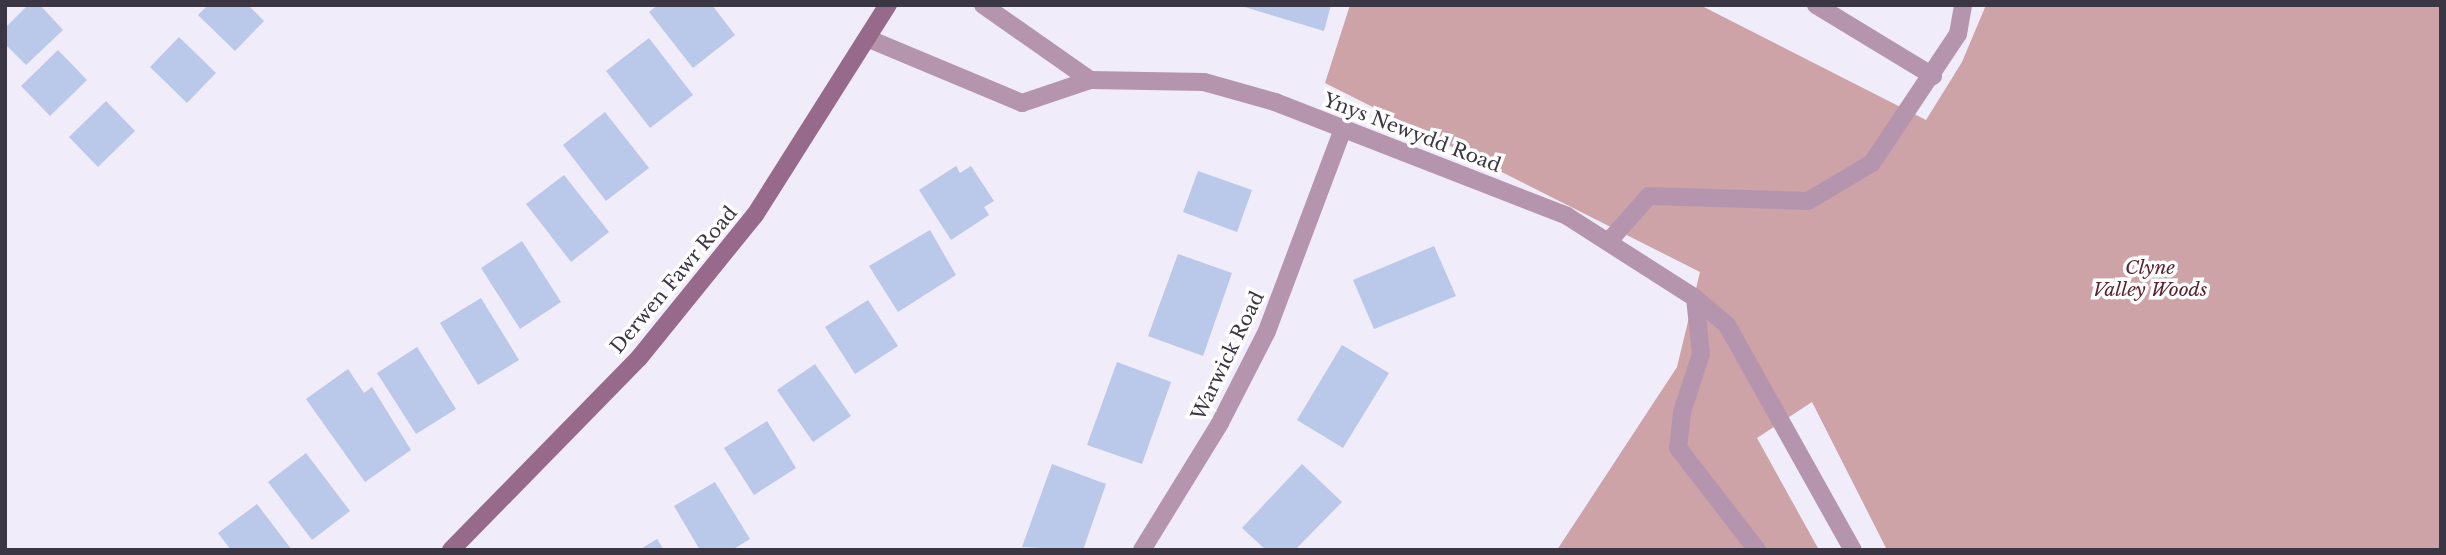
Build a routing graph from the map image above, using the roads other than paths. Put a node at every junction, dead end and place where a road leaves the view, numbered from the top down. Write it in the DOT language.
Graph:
graph roads {
  1 [pos="888,5"];
  2 [pos="983,5"];
  3 [pos="1816,5"];
  4 [pos="1963,5"];
  5 [pos="869,39"];
  6 [pos="1933,76"];
  7 [pos="1090,80"];
  8 [pos="1342,129"];
  9 [pos="1609,241"];
  10 [pos="1695,298"];
  11 [pos="451,550"];
  12 [pos="1142,550"];
  13 [pos="1757,550"];
  14 [pos="1853,550"];
  1 -- 5 [label="main road, Derwen Fawr Road"];
  2 -- 7 [label="street"];
  3 -- 6 [label="street"];
  4 -- 6 [label="street"];
  5 -- 7 [label="street, Ynys Newydd Road"];
  5 -- 11 [label="main road, Derwen Fawr Road"];
  6 -- 9 [label="street"];
  7 -- 8 [label="street, Ynys Newydd Road"];
  8 -- 9 [label="street, Ynys Newydd Road"];
  8 -- 12 [label="street, Warwick Road"];
  9 -- 10 [label="street, Ynys Newydd Road"];
  10 -- 13 [label="street"];
  10 -- 14 [label="street, Ynys Newydd Road"];
}
